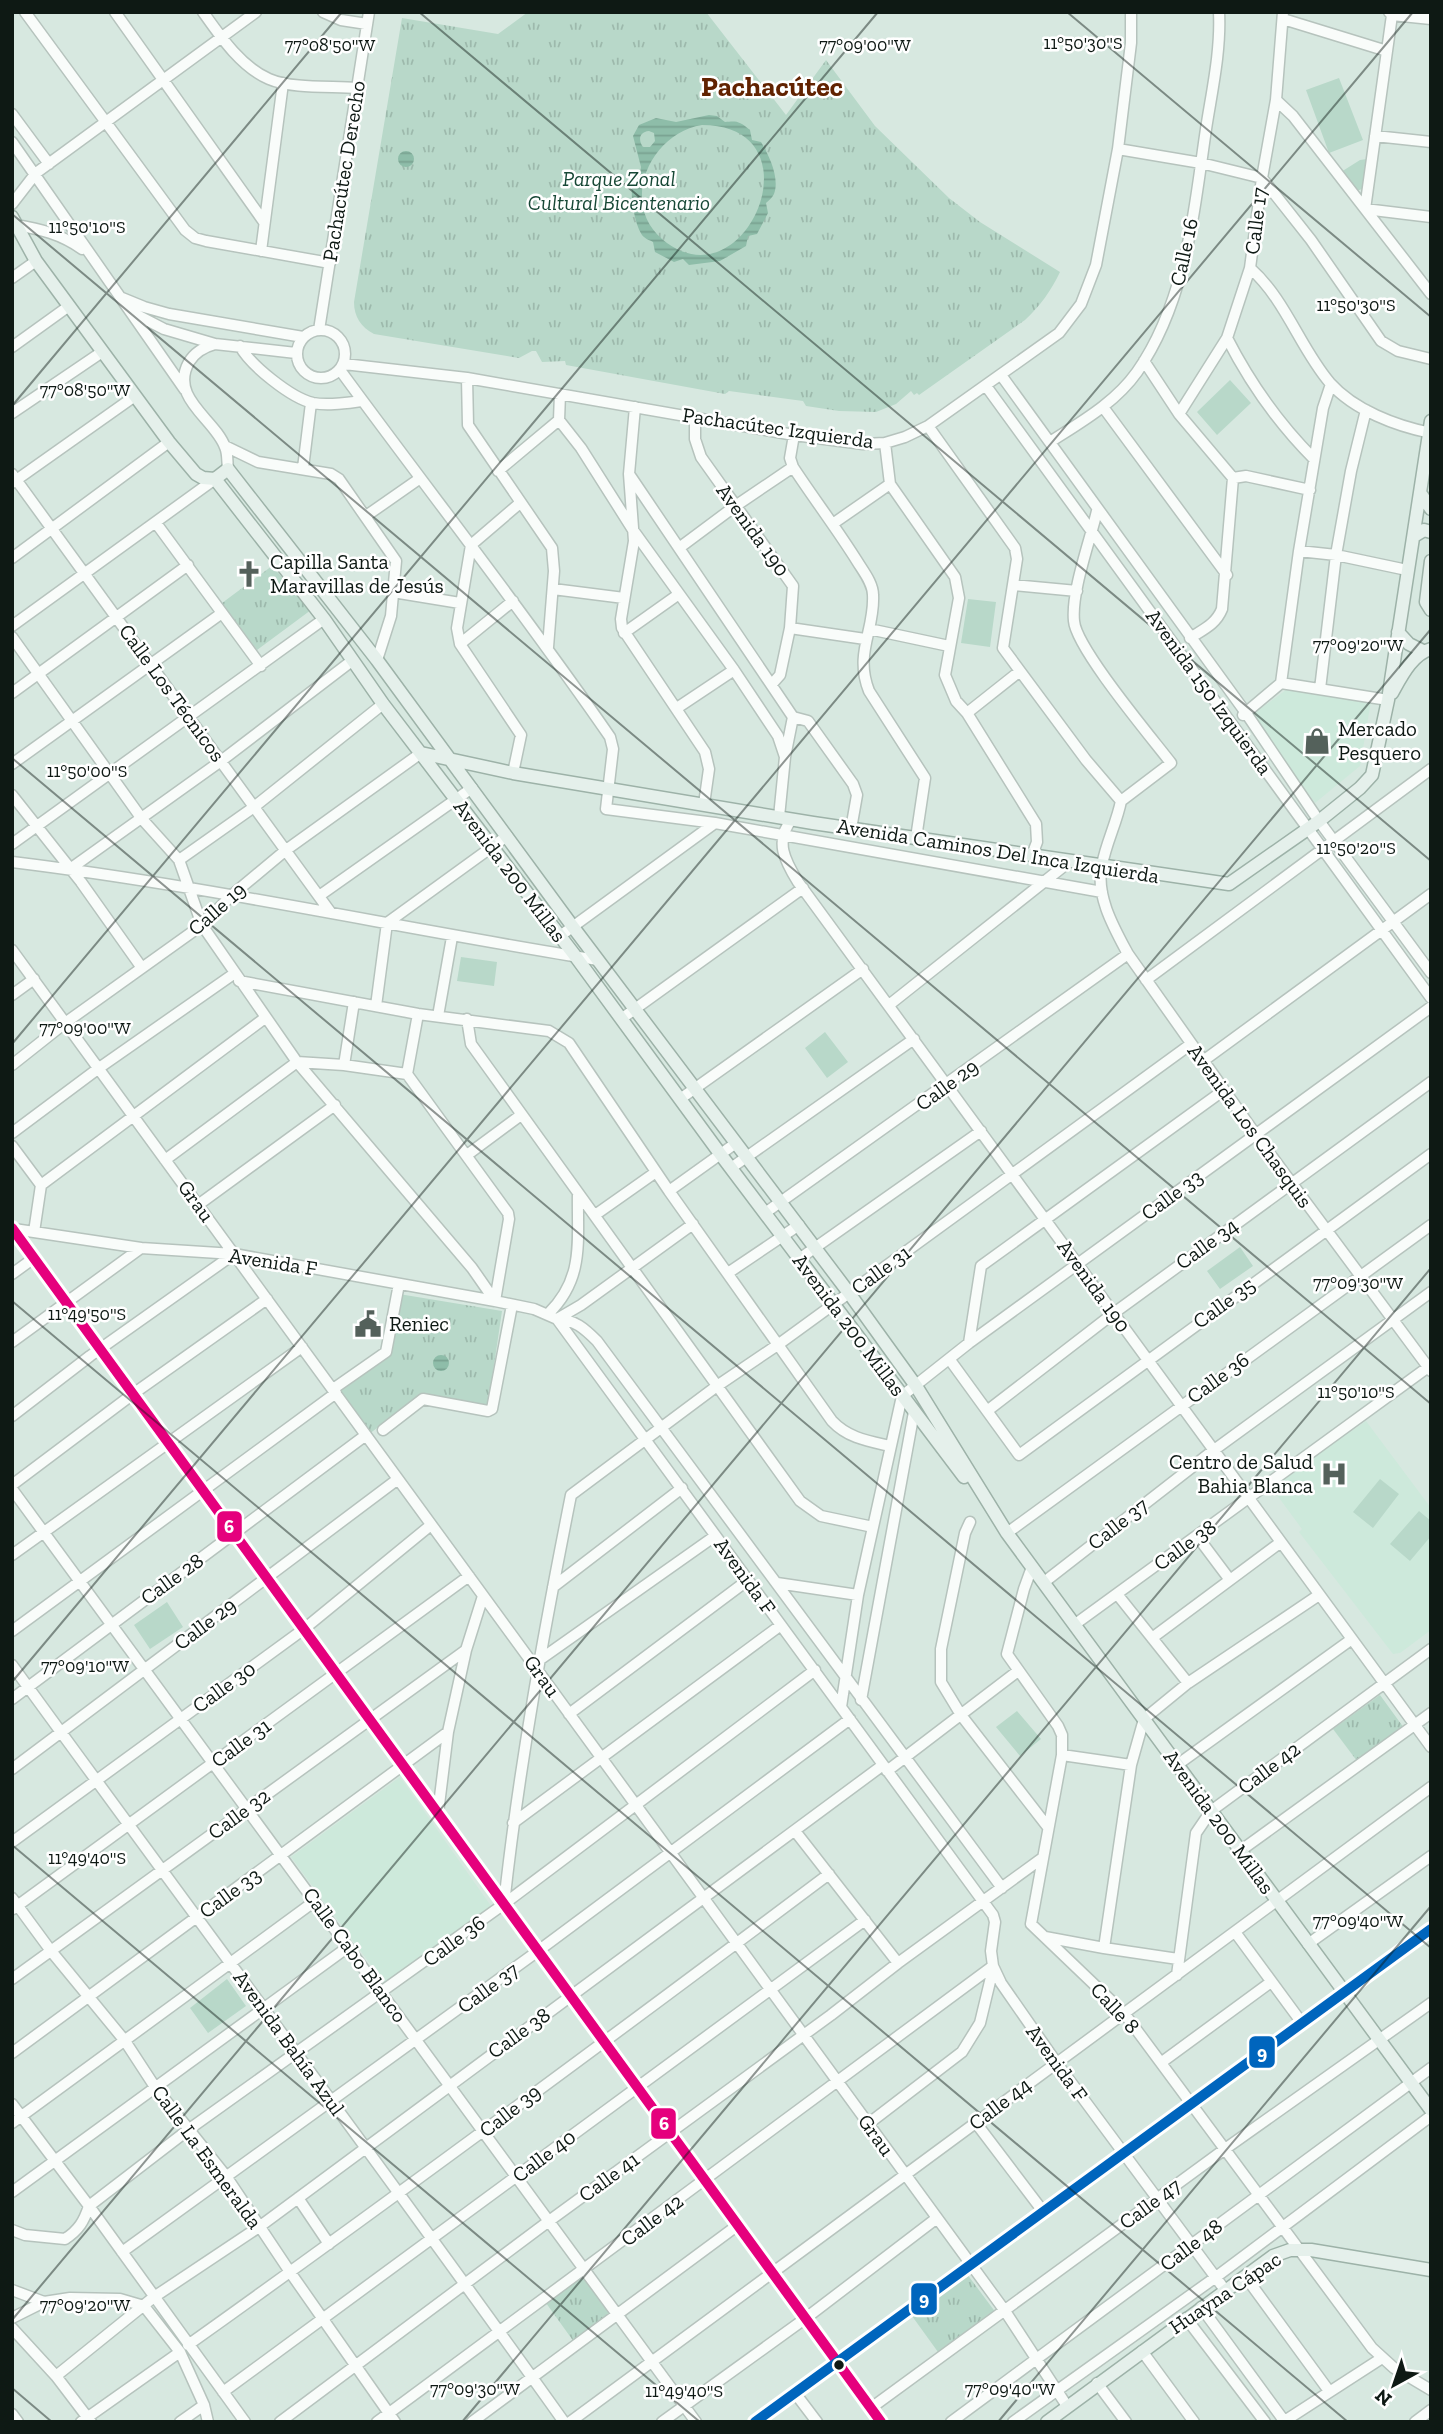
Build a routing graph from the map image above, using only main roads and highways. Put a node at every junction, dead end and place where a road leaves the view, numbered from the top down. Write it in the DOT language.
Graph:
graph roads {
  1 [pos="14,221"];
  2 [pos="1430,429"];
  3 [pos="215,479"];
  4 [pos="1426,496"];
  5 [pos="1431,509"];
  6 [pos="1431,532"];
  7 [pos="1414,536"];
  8 [pos="1431,561"];
  9 [pos="1431,610"];
  10 [pos="1398,632"];
  11 [pos="1427,650"];
  12 [pos="1388,700"];
  13 [pos="421,753"];
  14 [pos="450,759"];
  15 [pos="13,1229"];
  16 [pos="1007,1533"];
  17 [pos="1431,2113"];
  18 [pos="1431,2270"];
  19 [pos="1053,2420"];
  20 [pos="881,2422"];
  1 -- 3 [label="main road, Avenida 200 Millas"];
  2 -- 4 [label="main road, Avenida Caminos Del Inca Izquierda"];
  3 -- 13 [label="main road, Avenida 200 Millas"];
  3 -- 14 [label="main road, Avenida 200 Millas"];
  4 -- 5 [label="main road"];
  4 -- 7 [label="main road, Avenida Caminos Del Inca Izquierda"];
  6 -- 7 [label="main road"];
  7 -- 10 [label="main road, Avenida Caminos Del Inca Izquierda"];
  8 -- 9 [label="main road"];
  10 -- 11 [label="main road"];
  10 -- 12 [label="main road, Avenida Caminos Del Inca Izquierda"];
  11 -- 12 [label="main road, Avenida Caminos Del Inca Izquierda"];
  12 -- 14 [label="main road, Avenida Caminos Del Inca Izquierda"];
  13 -- 14 [label="main road, Avenida Caminos Del Inca Izquierda"];
  13 -- 16 [label="main road, Avenida 200 Millas"];
  14 -- 16 [label="main road, Avenida 200 Millas"];
  15 -- 20 [label="main road"];
  16 -- 17 [label="main road, Avenida 200 Millas"];
  18 -- 19 [label="main road, Huayna Cápac"];
}
